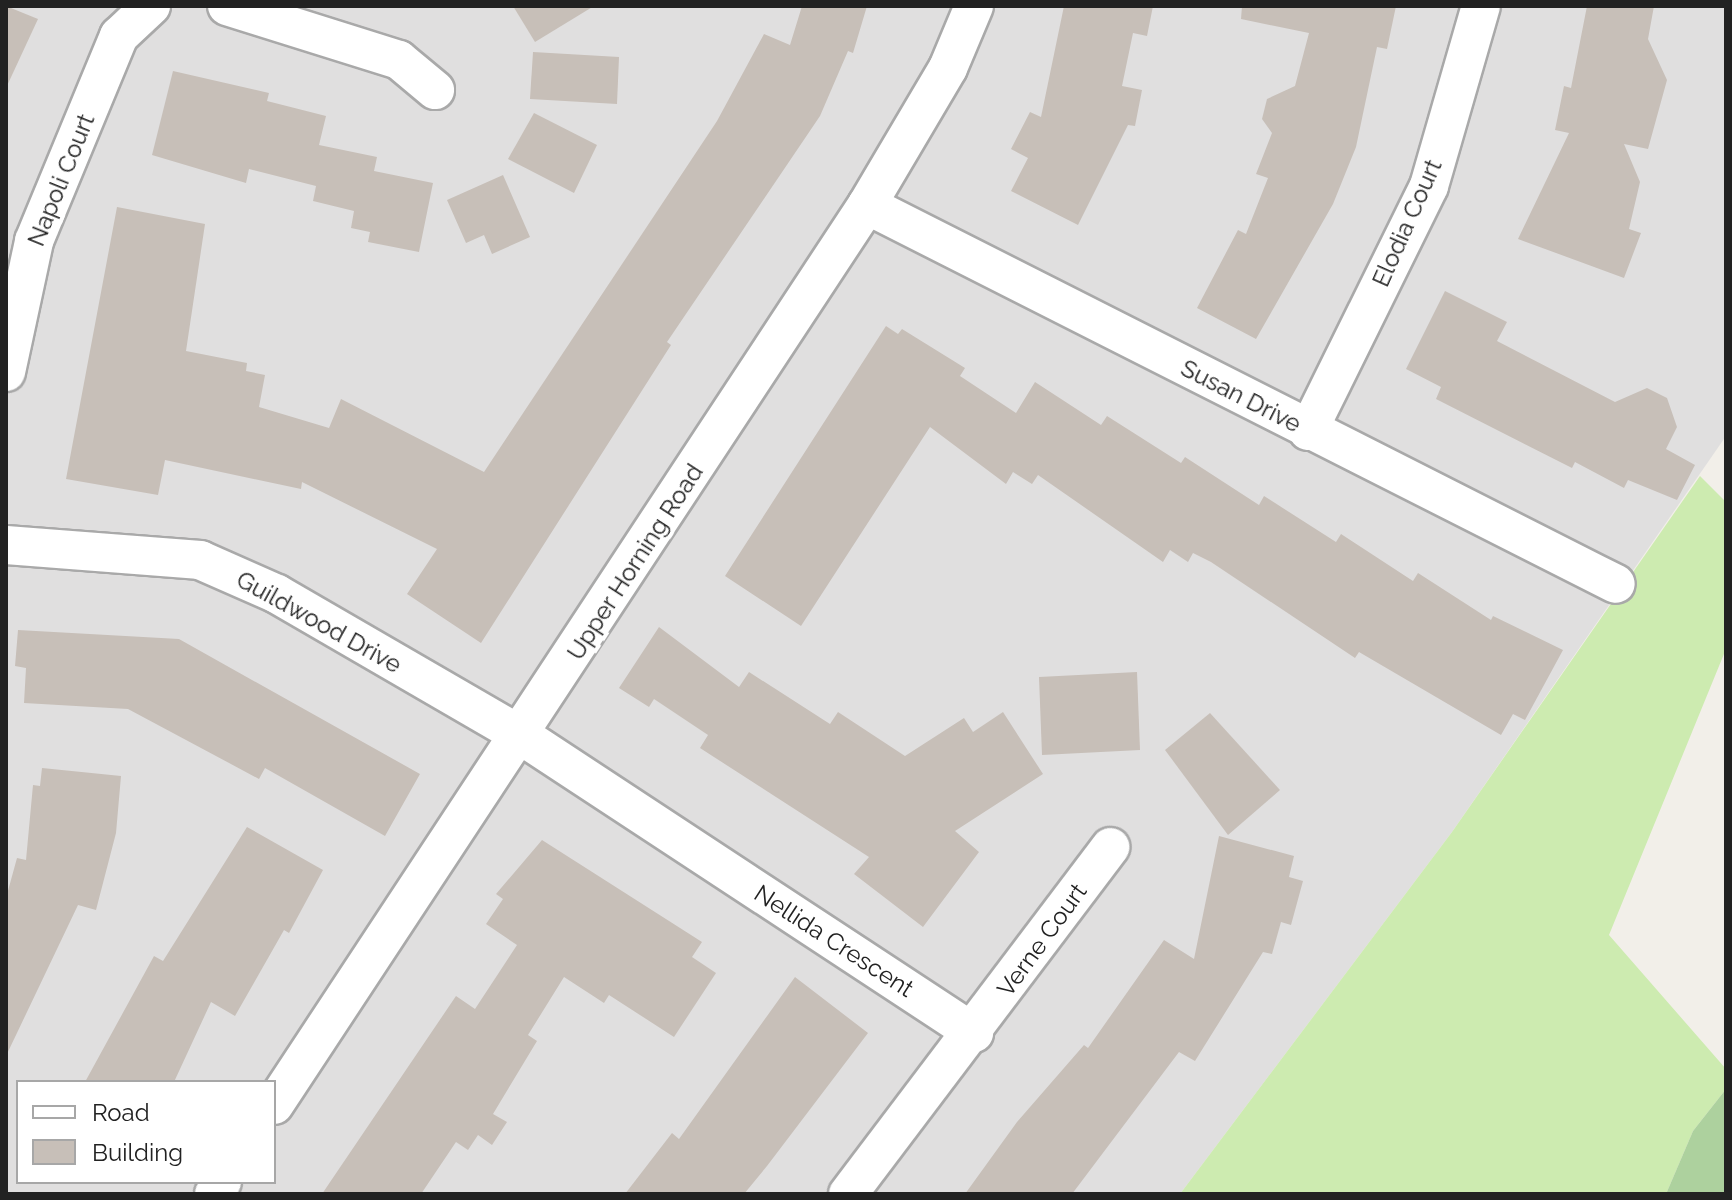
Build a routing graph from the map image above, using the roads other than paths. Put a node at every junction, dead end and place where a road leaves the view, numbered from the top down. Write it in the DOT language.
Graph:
graph roads {
  1 [pos="151,6"];
  2 [pos="227,6"];
  3 [pos="974,6"];
  4 [pos="1481,6"];
  5 [pos="435,90"];
  6 [pos="867,205"];
  7 [pos="6,372"];
  8 [pos="1308,431"];
  9 [pos="6,545"];
  10 [pos="1616,584"];
  11 [pos="522,736"];
  12 [pos="1110,847"];
  13 [pos="974,1033"];
  14 [pos="276,1102"];
  15 [pos="848,1194"];
  1 -- 7 [label="street, Napoli Court"];
  2 -- 5 [label="street"];
  3 -- 6 [label="street, Upper Horning Road"];
  4 -- 8 [label="street, Elodia Court"];
  6 -- 8 [label="street, Susan Drive"];
  6 -- 11 [label="street, Upper Horning Road"];
  8 -- 10 [label="street, Susan Drive"];
  9 -- 11 [label="street, Guildwood Drive"];
  11 -- 13 [label="street, Nellida Crescent"];
  11 -- 14 [label="street, Upper Horning Road"];
  12 -- 13 [label="street, Verne Court"];
  13 -- 15 [label="street"];
}
